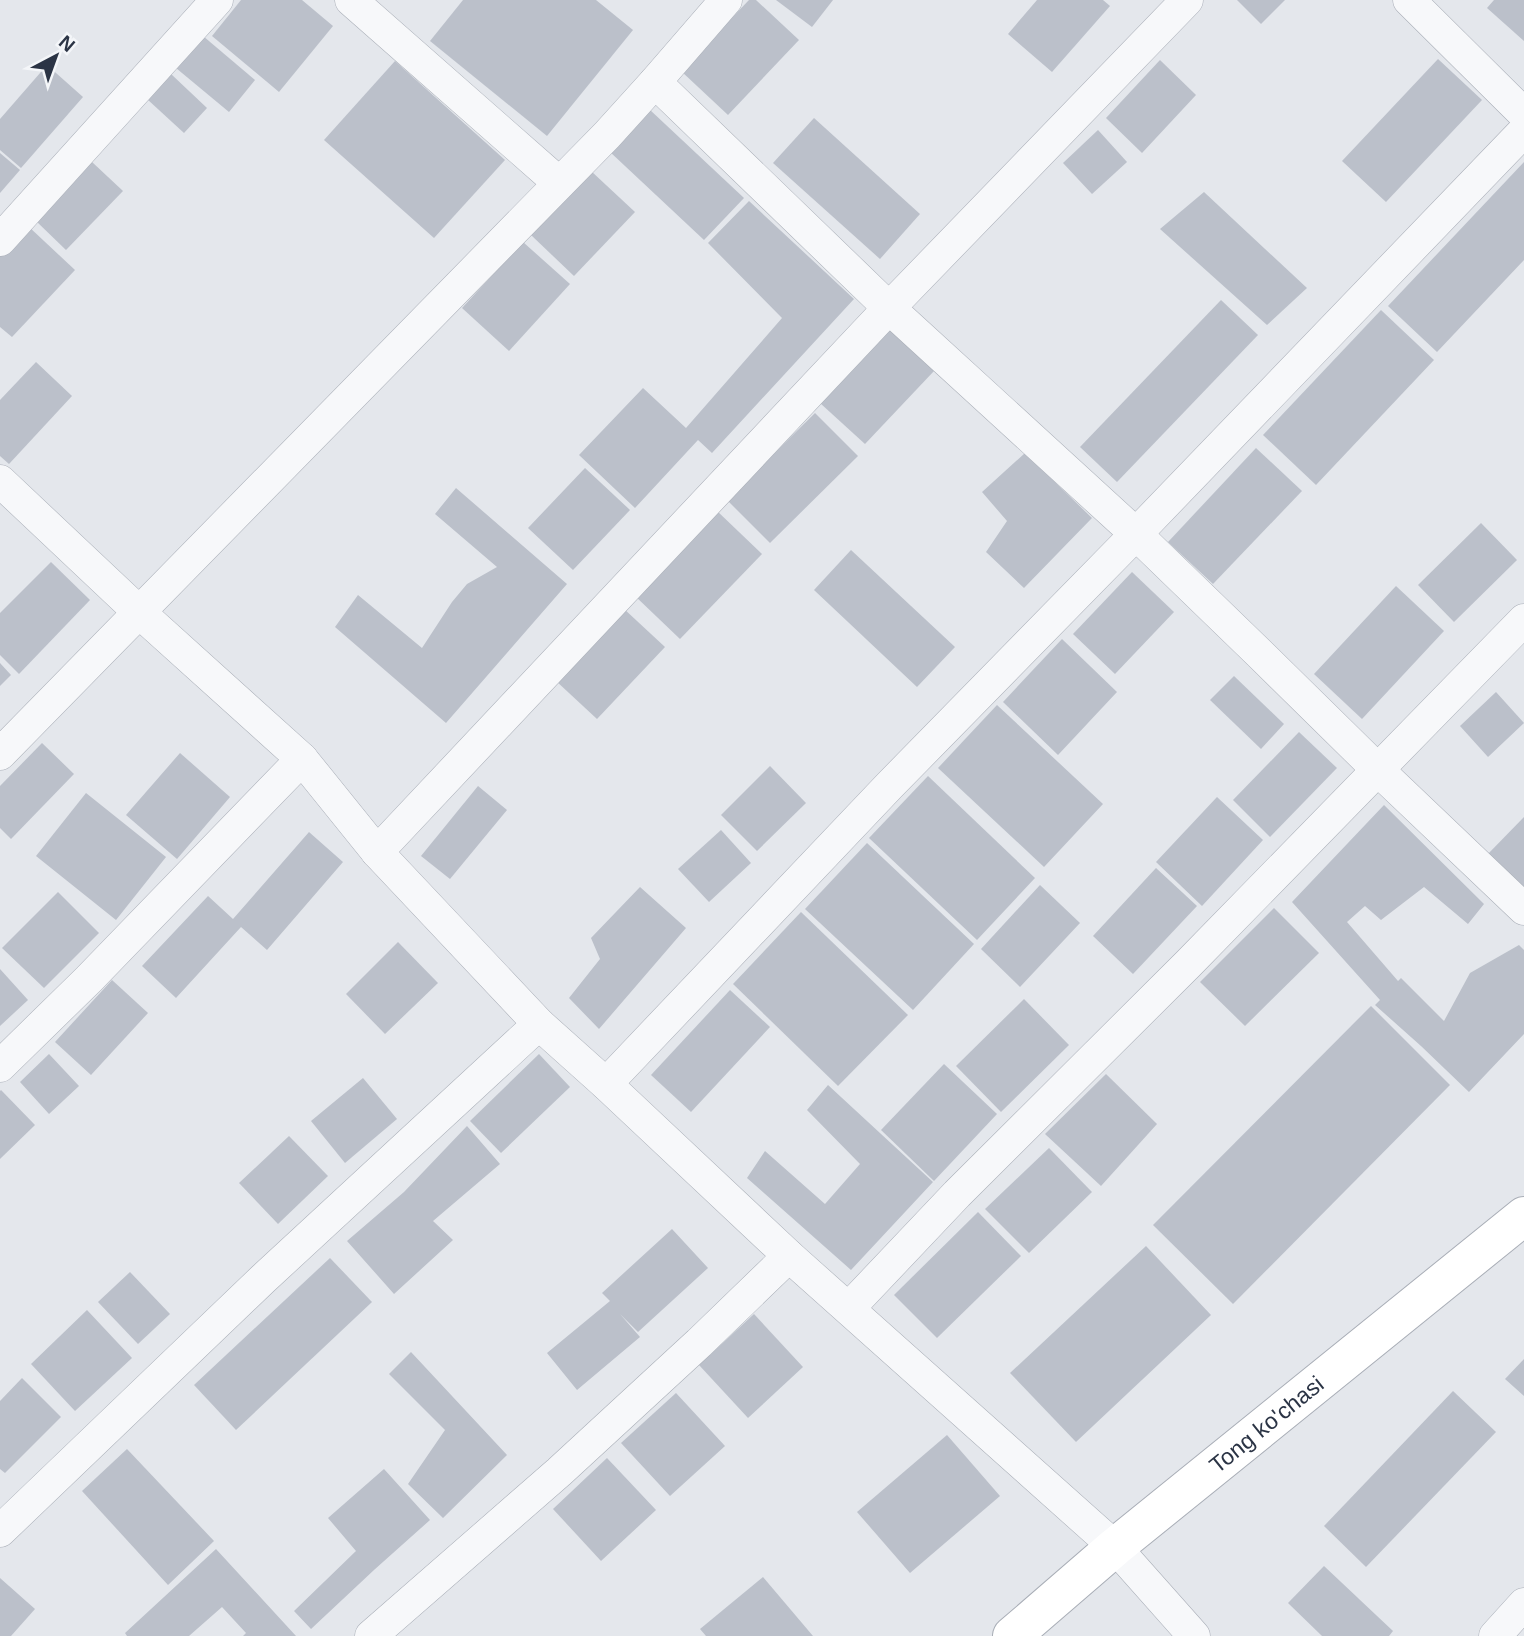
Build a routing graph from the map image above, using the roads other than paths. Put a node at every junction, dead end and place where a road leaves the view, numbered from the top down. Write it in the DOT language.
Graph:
graph roads {
  1 [pos="217,0"];
  2 [pos="351,0"];
  3 [pos="726,0"];
  4 [pos="1187,0"];
  5 [pos="1409,0"];
  6 [pos="655,82"];
  7 [pos="1524,114"];
  8 [pos="1524,131"];
  9 [pos="559,183"];
  10 [pos="0,240"];
  11 [pos="890,308"];
  12 [pos="0,481"];
  13 [pos="1136,534"];
  14 [pos="139,612"];
  15 [pos="1524,620"];
  16 [pos="0,754"];
  17 [pos="302,759"];
  18 [pos="1378,770"];
  19 [pos="377,852"];
  20 [pos="1524,909"];
  21 [pos="539,1024"];
  22 [pos="0,1066"];
  23 [pos="606,1084"];
  24 [pos="1524,1216"];
  25 [pos="789,1256"];
  26 [pos="849,1308"];
  27 [pos="0,1531"];
  28 [pos="1115,1548"];
  29 [pos="371,1636"];
  30 [pos="1012,1636"];
  31 [pos="1194,1636"];
  1 -- 10 [label="street"];
  2 -- 9 [label="street"];
  3 -- 6 [label="street"];
  4 -- 11 [label="street"];
  5 -- 7 [label="street"];
  6 -- 9 [label="street"];
  6 -- 11 [label="street"];
  8 -- 13 [label="street"];
  9 -- 14 [label="street"];
  11 -- 13 [label="street"];
  11 -- 19 [label="street"];
  12 -- 14 [label="street"];
  13 -- 18 [label="street"];
  13 -- 23 [label="street"];
  14 -- 16 [label="street"];
  14 -- 17 [label="street"];
  15 -- 18 [label="street"];
  17 -- 19 [label="street"];
  17 -- 22 [label="street"];
  18 -- 20 [label="street"];
  18 -- 26 [label="street"];
  19 -- 21 [label="street"];
  21 -- 23 [label="street"];
  21 -- 27 [label="street"];
  23 -- 25 [label="street"];
  24 -- 28 [label="main road, Tong ko'chasi"];
  25 -- 26 [label="street"];
  25 -- 29 [label="street"];
  26 -- 28 [label="street"];
  28 -- 30 [label="main road, Tong ko'chasi"];
  28 -- 31 [label="street"];
}
